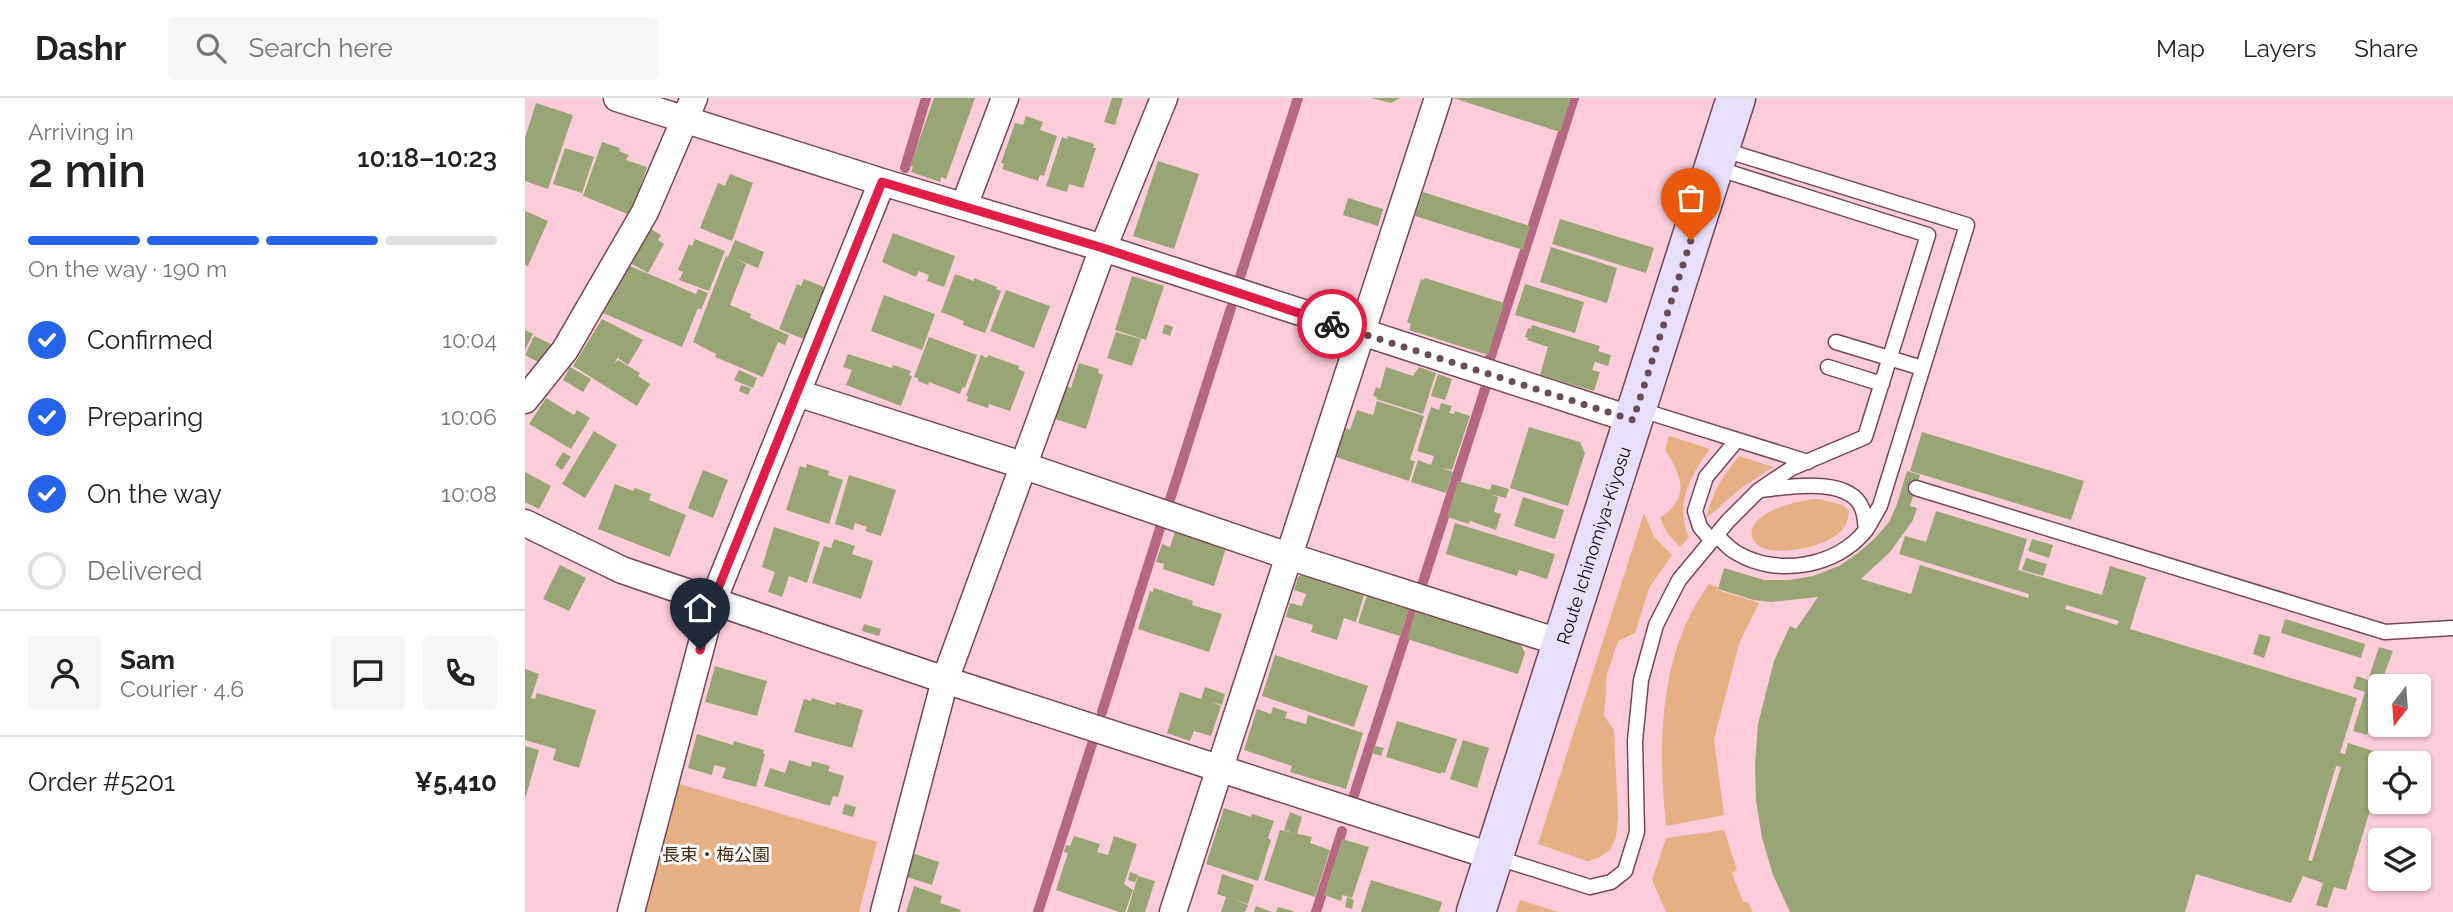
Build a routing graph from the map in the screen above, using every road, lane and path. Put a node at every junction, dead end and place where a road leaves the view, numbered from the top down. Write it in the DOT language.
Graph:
graph roads {
  1 [pos="617,98"];
  2 [pos="1005,98"];
  3 [pos="1164,98"];
  4 [pos="1437,98"];
  5 [pos="1734,99"];
  6 [pos="689,109"];
  7 [pos="1717,158"];
  8 [pos="882,182"];
  9 [pos="964,206"];
  10 [pos="1103,248"];
  11 [pos="1361,333"];
  12 [pos="1836,342"];
  13 [pos="1889,358"];
  14 [pos="1828,367"];
  15 [pos="1922,369"];
  16 [pos="1882,384"];
  17 [pos="797,393"];
  18 [pos="525,400"];
  19 [pos="1635,414"];
  20 [pos="1737,440"];
  21 [pos="1808,462"];
  22 [pos="1023,465"];
  23 [pos="1888,480"];
  24 [pos="1759,490"];
  25 [pos="525,523"];
  26 [pos="1866,530"];
  27 [pos="1714,538"];
  28 [pos="1288,556"];
  29 [pos="713,601"];
  30 [pos="2453,628"];
  31 [pos="1562,643"];
  32 [pos="945,680"];
  33 [pos="1219,769"];
  34 [pos="1494,857"];
  35 [pos="631,912"];
  36 [pos="884,912"];
  37 [pos="1173,912"];
  38 [pos="1476,912"];
  1 -- 6 [label="street"];
  2 -- 9 [label="street"];
  3 -- 10 [label="street"];
  4 -- 11 [label="street"];
  5 -- 7 [label="main road, Route Ichinomiya-Kiyosu"];
  6 -- 8 [label="street"];
  6 -- 18 [label="street"];
  7 -- 13 [label="lane"];
  7 -- 15 [label="lane"];
  7 -- 19 [label="main road, Route Ichinomiya-Kiyosu"];
  8 -- 9 [label="street"];
  8 -- 17 [label="street"];
  9 -- 10 [label="street"];
  10 -- 11 [label="street"];
  10 -- 22 [label="street"];
  11 -- 19 [label="street"];
  11 -- 28 [label="street"];
  12 -- 13 [label="lane"];
  13 -- 15 [label="lane"];
  13 -- 16 [label="lane"];
  14 -- 16 [label="lane"];
  15 -- 23 [label="lane"];
  16 -- 21 [label="lane"];
  17 -- 22 [label="street"];
  17 -- 29 [label="street"];
  19 -- 20 [label="lane"];
  19 -- 31 [label="main road, Route Ichinomiya-Kiyosu"];
  20 -- 21 [label="lane"];
  20 -- 27 [label="lane"];
  21 -- 24 [label="lane"];
  22 -- 28 [label="street"];
  22 -- 32 [label="street"];
  23 -- 26 [label="lane"];
  23 -- 30 [label="lane"];
  24 -- 26 [label="lane"];
  24 -- 27 [label="lane"];
  25 -- 29 [label="street"];
  26 -- 27 [label="lane"];
  27 -- 34 [label="lane"];
  28 -- 31 [label="street"];
  28 -- 33 [label="street"];
  29 -- 32 [label="street"];
  29 -- 35 [label="street"];
  31 -- 34 [label="main road, Route Ichinomiya-Kiyosu"];
  32 -- 33 [label="street"];
  32 -- 36 [label="street"];
  33 -- 34 [label="street"];
  33 -- 37 [label="street"];
  34 -- 38 [label="main road, Route Ichinomiya-Kiyosu"];
}
